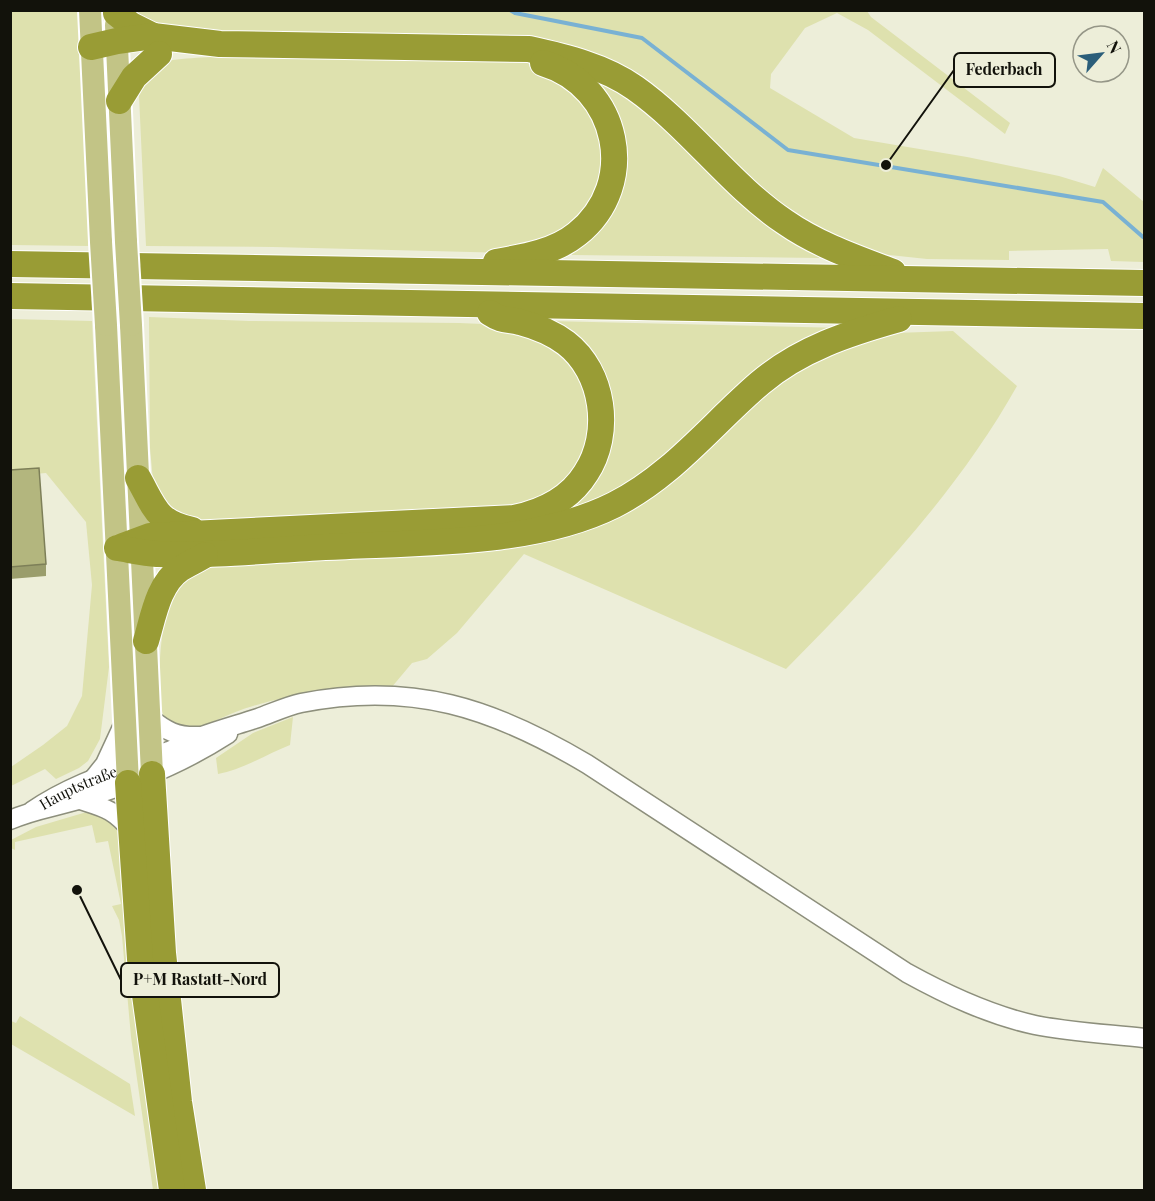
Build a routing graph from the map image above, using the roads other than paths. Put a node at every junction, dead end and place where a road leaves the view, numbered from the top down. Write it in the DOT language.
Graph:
graph roads {
  1 [pos="90,10"];
  2 [pos="116,12"];
  3 [pos="156,45"];
  4 [pos="117,46"];
  5 [pos="92,47"];
  6 [pos="475,49"];
  7 [pos="119,101"];
  8 [pos="10,264"];
  9 [pos="447,272"];
  10 [pos="910,279"];
  11 [pos="1144,283"];
  12 [pos="10,296"];
  13 [pos="478,304"];
  14 [pos="922,312"];
  15 [pos="1144,316"];
  16 [pos="138,478"];
  17 [pos="208,543"];
  18 [pos="133,546"];
  19 [pos="146,641"];
  20 [pos="150,718"];
  21 [pos="125,721"];
  22 [pos="246,722"];
  23 [pos="200,736"];
  24 [pos="152,766"];
  25 [pos="128,774"];
  26 [pos="93,779"];
  27 [pos="80,800"];
  28 [pos="32,811"];
  29 [pos="10,820"];
  30 [pos="131,830"];
  31 [pos="1144,1038"];
  32 [pos="172,1191"];
  33 [pos="193,1191"];
  1 -- 5 [label="main road"];
  2 -- 3 [label="highway"];
  2 -- 4 [label="main road"];
  3 -- 4 [label="highway"];
  3 -- 6 [label="highway"];
  3 -- 7 [label="highway"];
  4 -- 5 [label="highway"];
  4 -- 7 [label="main road"];
  5 -- 18 [label="main road, bridge"];
  6 -- 9 [label="highway"];
  6 -- 10 [label="highway"];
  7 -- 16 [label="main road, bridge"];
  8 -- 9 [label="highway"];
  9 -- 10 [label="highway"];
  10 -- 11 [label="highway"];
  12 -- 13 [label="highway"];
  13 -- 14 [label="highway"];
  13 -- 17 [label="highway"];
  14 -- 15 [label="highway"];
  14 -- 17 [label="highway"];
  16 -- 17 [label="highway"];
  16 -- 18 [label="main road"];
  17 -- 18 [label="highway"];
  17 -- 19 [label="highway"];
  18 -- 19 [label="main road"];
  18 -- 21 [label="main road"];
  19 -- 20 [label="main road"];
  20 -- 23 [label="street"];
  20 -- 24 [label="main road"];
  21 -- 25 [label="main road"];
  21 -- 26 [label="street"];
  22 -- 23 [label="street"];
  22 -- 24 [label="street"];
  22 -- 31 [label="street"];
  23 -- 24 [label="street"];
  24 -- 25 [label="street"];
  24 -- 33 [label="highway"];
  25 -- 26 [label="street, Hauptstraße"];
  25 -- 27 [label="street, Hauptstraße"];
  25 -- 30 [label="highway"];
  26 -- 28 [label="street, Hauptstraße"];
  27 -- 28 [label="street, Hauptstraße"];
  27 -- 30 [label="street"];
  28 -- 29 [label="street, Hauptstraße"];
  30 -- 32 [label="highway"];
}
